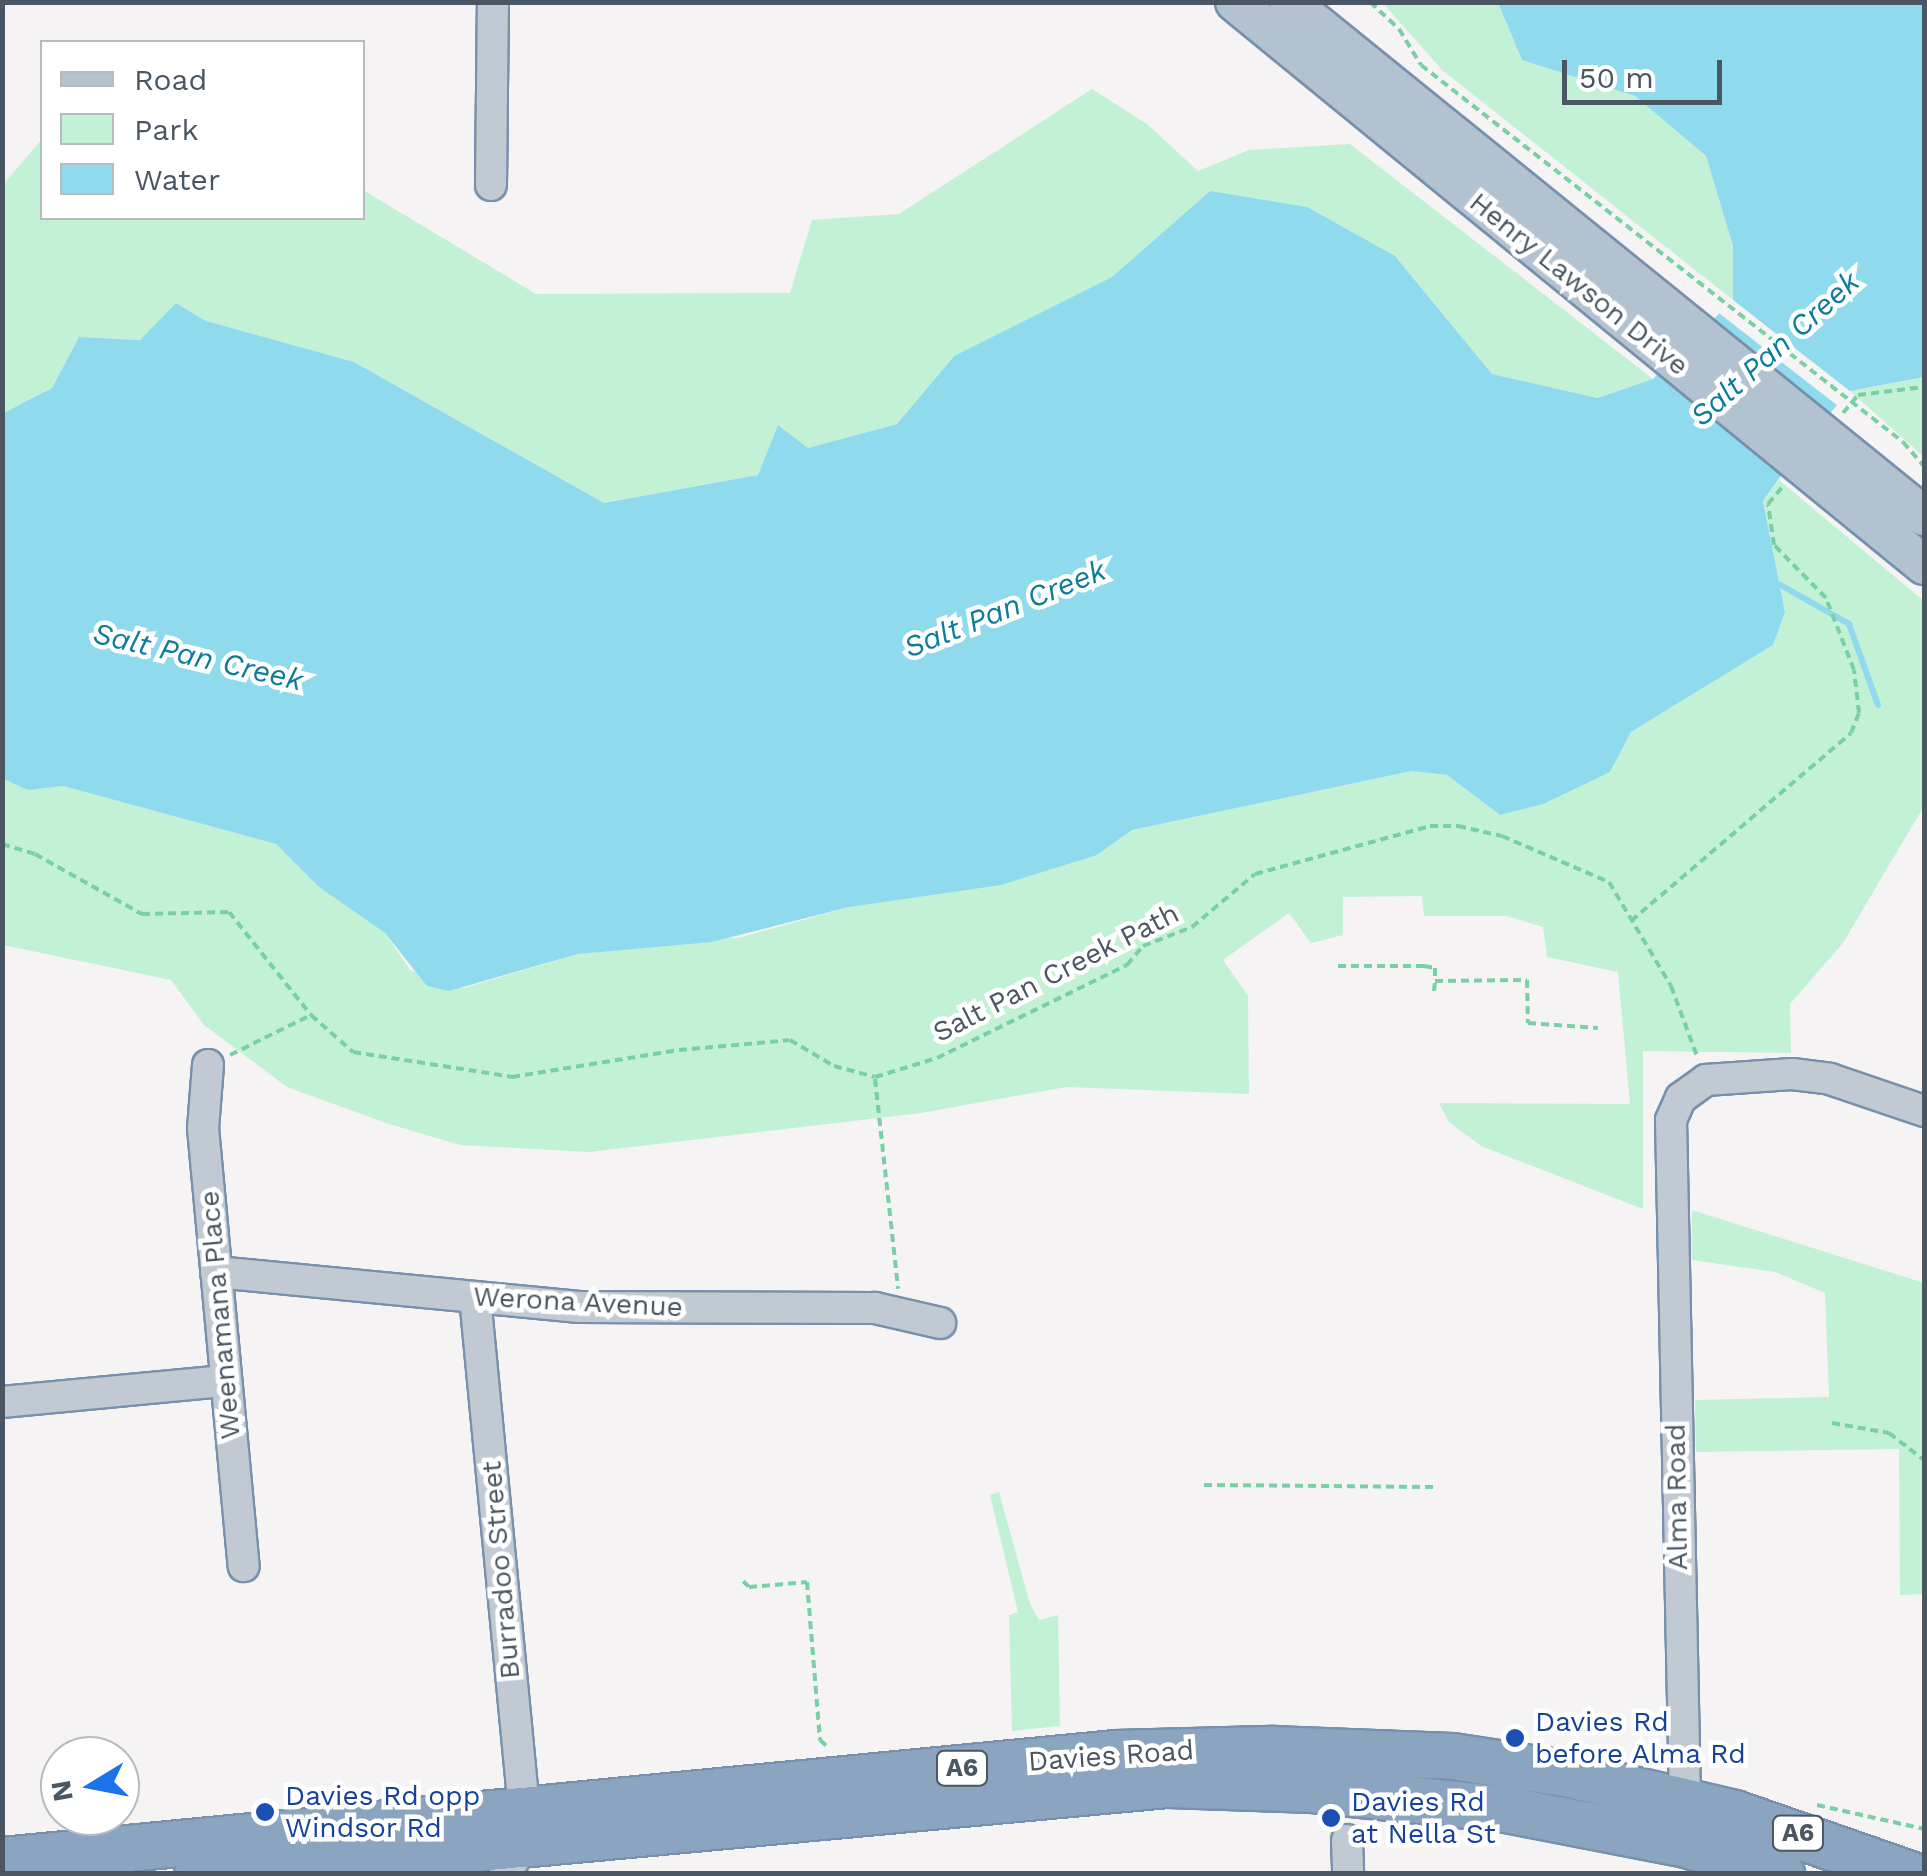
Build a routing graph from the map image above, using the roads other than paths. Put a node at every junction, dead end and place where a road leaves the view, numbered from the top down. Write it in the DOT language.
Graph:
graph roads {
  1 [pos="493,2"];
  2 [pos="1235,2"];
  3 [pos="1289,2"];
  4 [pos="1414,106"];
  5 [pos="491,184"];
  6 [pos="1862,487"];
  7 [pos="1924,516"];
  8 [pos="1924,564"];
  9 [pos="208,1065"];
  10 [pos="1924,1111"];
  11 [pos="216,1272"];
  12 [pos="476,1296"];
  13 [pos="940,1323"];
  14 [pos="226,1381"];
  15 [pos="2,1402"];
  16 [pos="244,1566"];
  17 [pos="1685,1799"];
  18 [pos="1348,1840"];
  19 [pos="518,1842"];
  20 [pos="1686,1858"];
  21 [pos="2,1860"];
  22 [pos="466,1861"];
  23 [pos="198,1874"];
  24 [pos="1348,1874"];
  25 [pos="1781,1874"];
  26 [pos="1908,1874"];
  1 -- 5 [label="street"];
  2 -- 4 [label="main road, Henry Lawson Drive"];
  3 -- 4 [label="main road, Henry Lawson Drive"];
  4 -- 6 [label="main road, Henry Lawson Drive"];
  6 -- 7 [label="main road, Henry Lawson Drive"];
  6 -- 8 [label="main road, Henry Lawson Drive"];
  9 -- 11 [label="street, Weenamana Place"];
  10 -- 17 [label="street, Alma Road"];
  11 -- 12 [label="street, Werona Avenue"];
  11 -- 14 [label="street, Weenamana Place"];
  12 -- 13 [label="street, Werona Avenue"];
  12 -- 19 [label="street, Burradoo Street"];
  14 -- 15 [label="street"];
  14 -- 16 [label="street, Weenamana Place"];
  17 -- 19 [label="highway, Davies Road / A6"];
  17 -- 20 [label="highway, Alma Road"];
  17 -- 26 [label="highway, Davies Road / A6"];
  18 -- 24 [label="street"];
  19 -- 20 [label="highway, Davies Road / A6"];
  19 -- 21 [label="highway, Davies Road / A6"];
  19 -- 22 [label="highway, Davies Road / A6"];
  20 -- 25 [label="highway, Davies Road / A6"];
  22 -- 23 [label="highway, Davies Road / A6"];
}
